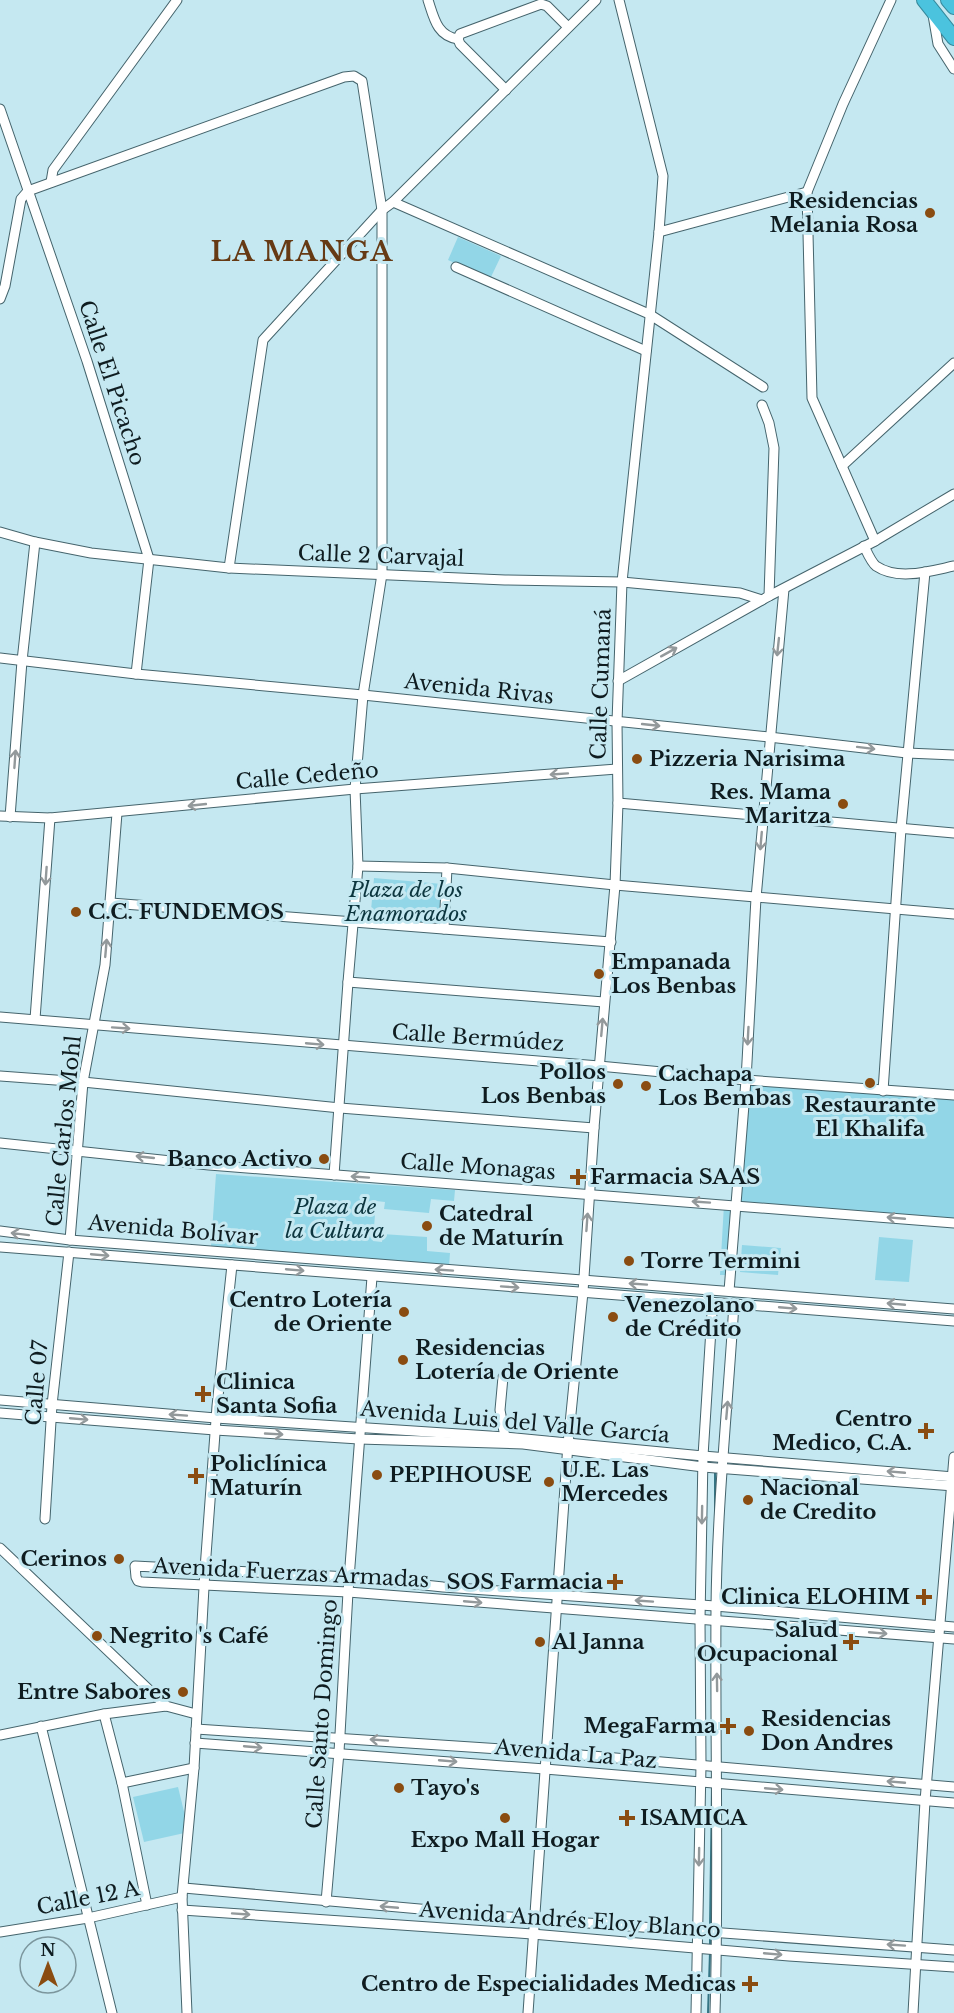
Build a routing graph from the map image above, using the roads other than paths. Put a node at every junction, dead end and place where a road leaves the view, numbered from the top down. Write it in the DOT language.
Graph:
graph roads {
  1 [pos="177,0"];
  2 [pos="428,0"];
  3 [pos="596,0"];
  4 [pos="619,0"];
  5 [pos="948,0"];
  6 [pos="888,1"];
  7 [pos="928,5"];
  8 [pos="954,7"];
  9 [pos="568,27"];
  10 [pos="954,38"];
  11 [pos="458,39"];
  12 [pos="954,69"];
  13 [pos="506,90"];
  14 [pos="0,109"];
  15 [pos="51,183"];
  16 [pos="28,191"];
  17 [pos="807,192"];
  18 [pos="393,202"];
  19 [pos="382,210"];
  20 [pos="659,231"];
  21 [pos="456,267"];
  22 [pos="0,299"];
  23 [pos="649,314"];
  24 [pos="646,351"];
  25 [pos="954,363"];
  26 [pos="763,387"];
  27 [pos="762,405"];
  28 [pos="842,466"];
  29 [pos="954,495"];
  30 [pos="0,532"];
  31 [pos="874,541"];
  32 [pos="35,542"];
  33 [pos="864,546"];
  34 [pos="149,559"];
  35 [pos="954,566"];
  36 [pos="229,568"];
  37 [pos="925,572"];
  38 [pos="382,574"];
  39 [pos="622,582"];
  40 [pos="784,589"];
  41 [pos="765,598"];
  42 [pos="0,658"];
  43 [pos="22,661"];
  44 [pos="136,674"];
  45 [pos="618,681"];
  46 [pos="363,695"];
  47 [pos="617,722"];
  48 [pos="769,737"];
  49 [pos="907,753"];
  50 [pos="954,755"];
  51 [pos="617,769"];
  52 [pos="355,789"];
  53 [pos="618,803"];
  54 [pos="117,813"];
  55 [pos="5,817"];
  56 [pos="763,817"];
  57 [pos="50,818"];
  58 [pos="901,829"];
  59 [pos="954,833"];
  60 [pos="358,866"];
  61 [pos="447,868"];
  62 [pos="615,885"];
  63 [pos="756,898"];
  64 [pos="111,903"];
  65 [pos="896,910"];
  66 [pos="954,915"];
  67 [pos="354,922"];
  68 [pos="444,929"];
  69 [pos="611,942"];
  70 [pos="348,982"];
  71 [pos="604,1002"];
  72 [pos="0,1017"];
  73 [pos="35,1019"];
  74 [pos="93,1026"];
  75 [pos="344,1046"];
  76 [pos="599,1065"];
  77 [pos="0,1076"];
  78 [pos="746,1080"];
  79 [pos="83,1082"];
  80 [pos="883,1091"];
  81 [pos="954,1095"];
  82 [pos="340,1108"];
  83 [pos="594,1128"];
  84 [pos="0,1143"];
  85 [pos="78,1150"];
  86 [pos="334,1175"];
  87 [pos="589,1193"];
  88 [pos="735,1205"];
  89 [pos="954,1222"];
  90 [pos="0,1231"];
  91 [pos="70,1239"];
  92 [pos="0,1247"];
  93 [pos="69,1252"];
  94 [pos="232,1265"];
  95 [pos="372,1277"];
  96 [pos="583,1280"];
  97 [pos="729,1291"];
  98 [pos="583,1292"];
  99 [pos="734,1303"];
  100 [pos="954,1309"];
  101 [pos="712,1313"];
  102 [pos="954,1322"];
  103 [pos="503,1377"];
  104 [pos="0,1400"];
  105 [pos="52,1405"];
  106 [pos="0,1413"];
  107 [pos="52,1417"];
  108 [pos="216,1418"];
  109 [pos="360,1426"];
  110 [pos="215,1430"];
  111 [pos="505,1437"];
  112 [pos="359,1439"];
  113 [pos="568,1448"];
  114 [pos="703,1456"];
  115 [pos="954,1457"];
  116 [pos="723,1458"];
  117 [pos="703,1467"];
  118 [pos="722,1468"];
  119 [pos="953,1481"];
  120 [pos="45,1519"];
  121 [pos="0,1548"];
  122 [pos="205,1569"];
  123 [pos="349,1577"];
  124 [pos="204,1585"];
  125 [pos="348,1592"];
  126 [pos="557,1594"];
  127 [pos="701,1605"];
  128 [pos="716,1606"];
  129 [pos="556,1609"];
  130 [pos="701,1620"];
  131 [pos="716,1620"];
  132 [pos="939,1626"];
  133 [pos="954,1627"];
  134 [pos="938,1638"];
  135 [pos="954,1640"];
  136 [pos="166,1706"];
  137 [pos="104,1714"];
  138 [pos="196,1714"];
  139 [pos="41,1726"];
  140 [pos="196,1729"];
  141 [pos="0,1735"];
  142 [pos="340,1738"];
  143 [pos="195,1743"];
  144 [pos="339,1752"];
  145 [pos="546,1752"];
  146 [pos="711,1765"];
  147 [pos="194,1768"];
  148 [pos="545,1769"];
  149 [pos="122,1783"];
  150 [pos="711,1783"];
  151 [pos="927,1785"];
  152 [pos="954,1787"];
  153 [pos="925,1801"];
  154 [pos="954,1803"];
  155 [pos="183,1893"];
  156 [pos="326,1902"];
  157 [pos="147,1905"];
  158 [pos="182,1910"];
  159 [pos="88,1918"];
  160 [pos="533,1919"];
  161 [pos="698,1930"];
  162 [pos="0,1932"];
  163 [pos="716,1932"];
  164 [pos="532,1934"];
  165 [pos="697,1947"];
  166 [pos="917,1947"];
  167 [pos="716,1949"];
  168 [pos="954,1950"];
  169 [pos="916,1965"];
  170 [pos="954,1967"];
  171 [pos="112,2013"];
  172 [pos="187,2013"];
  173 [pos="528,2013"];
  174 [pos="696,2013"];
  175 [pos="715,2013"];
  176 [pos="913,2013"];
  1 -- 15 [label="street"];
  2 -- 11 [label="street"];
  3 -- 9 [label="street"];
  4 -- 20 [label="street, Calle Cumaná"];
  5 -- 8 [label="highway"];
  6 -- 17 [label="street"];
  7 -- 10 [label="highway"];
  7 -- 12 [label="street"];
  9 -- 11 [label="street"];
  9 -- 13 [label="street"];
  11 -- 13 [label="street"];
  13 -- 18 [label="street"];
  14 -- 16 [label="street, Calle El Picacho"];
  15 -- 16 [label="street"];
  15 -- 19 [label="street"];
  16 -- 22 [label="street"];
  16 -- 34 [label="street, Calle El Picacho"];
  17 -- 20 [label="street"];
  17 -- 28 [label="street"];
  18 -- 19 [label="street"];
  18 -- 23 [label="street"];
  19 -- 36 [label="street"];
  19 -- 38 [label="street"];
  20 -- 23 [label="street, Calle Cumaná"];
  21 -- 24 [label="street"];
  23 -- 24 [label="street, Calle Cumaná"];
  23 -- 26 [label="street"];
  24 -- 39 [label="street, Calle Cumaná"];
  25 -- 28 [label="street"];
  27 -- 41 [label="street"];
  28 -- 31 [label="street"];
  29 -- 31 [label="street"];
  30 -- 32 [label="street, Calle 2 Carvajal"];
  31 -- 33 [label="street"];
  32 -- 34 [label="street, Calle 2 Carvajal"];
  32 -- 43 [label="street"];
  33 -- 37 [label="street"];
  33 -- 40 [label="street"];
  34 -- 36 [label="street, Calle 2 Carvajal"];
  34 -- 44 [label="street, Calle El Picacho"];
  35 -- 37 [label="street"];
  36 -- 38 [label="street, Calle 2 Carvajal"];
  37 -- 49 [label="street"];
  38 -- 39 [label="street, Calle 2 Carvajal"];
  38 -- 46 [label="street"];
  39 -- 41 [label="street, Calle 2 Carvajal"];
  39 -- 45 [label="street, Calle Cumaná"];
  40 -- 41 [label="street"];
  40 -- 48 [label="street, one-way"];
  45 -- 41 [label="street, one-way"];
  42 -- 43 [label="street, Avenida Rivas"];
  43 -- 44 [label="street, Avenida Rivas"];
  55 -- 43 [label="street, one-way"];
  44 -- 46 [label="street, Avenida Rivas"];
  45 -- 47 [label="street, Calle Cumaná"];
  46 -- 47 [label="street, Avenida Rivas"];
  46 -- 52 [label="street"];
  47 -- 48 [label="street, Avenida Rivas, one-way"];
  47 -- 51 [label="street, Calle Cumaná"];
  48 -- 49 [label="street, Avenida Rivas, one-way"];
  48 -- 56 [label="street"];
  49 -- 50 [label="street, Avenida Rivas"];
  49 -- 58 [label="street"];
  51 -- 52 [label="street, Calle Cedeño, one-way"];
  51 -- 53 [label="street, Calle Cumaná"];
  52 -- 54 [label="street, Calle Cedeño, one-way"];
  52 -- 60 [label="street"];
  53 -- 56 [label="street"];
  53 -- 62 [label="street, Calle Cumaná"];
  54 -- 57 [label="street, Calle Cedeño"];
  54 -- 64 [label="street, Calle Carlos Mohl"];
  55 -- 57 [label="street, Calle Cedeño"];
  56 -- 58 [label="street"];
  56 -- 63 [label="street, one-way"];
  57 -- 73 [label="street, one-way"];
  58 -- 59 [label="street"];
  58 -- 65 [label="street"];
  60 -- 61 [label="street"];
  60 -- 67 [label="street"];
  61 -- 62 [label="street"];
  61 -- 68 [label="street"];
  62 -- 63 [label="street"];
  62 -- 69 [label="street, Calle Cumaná"];
  63 -- 65 [label="street"];
  63 -- 78 [label="street, one-way"];
  64 -- 67 [label="street"];
  74 -- 64 [label="street, Calle Carlos Mohl, one-way"];
  65 -- 66 [label="street"];
  65 -- 80 [label="street"];
  67 -- 68 [label="street"];
  67 -- 70 [label="street"];
  68 -- 69 [label="street"];
  69 -- 71 [label="street, Calle Cumaná"];
  70 -- 71 [label="street"];
  70 -- 75 [label="street"];
  76 -- 71 [label="street, Calle Cumaná, one-way"];
  72 -- 73 [label="street, Calle Bermúdez"];
  73 -- 74 [label="street, Calle Bermúdez"];
  74 -- 75 [label="street, Calle Bermúdez, one-way"];
  74 -- 79 [label="street, Calle Carlos Mohl"];
  75 -- 76 [label="street, Calle Bermúdez"];
  75 -- 82 [label="street"];
  76 -- 78 [label="street, Calle Bermúdez"];
  76 -- 83 [label="street, Calle Cumaná"];
  77 -- 79 [label="street"];
  78 -- 80 [label="street, Calle Bermúdez"];
  78 -- 88 [label="street"];
  79 -- 82 [label="street"];
  79 -- 85 [label="street, Calle Carlos Mohl"];
  80 -- 81 [label="street, Calle Bermúdez"];
  82 -- 83 [label="street"];
  82 -- 86 [label="street"];
  83 -- 87 [label="street, Calle Cumaná"];
  84 -- 85 [label="street, Calle Monagas"];
  86 -- 85 [label="street, Calle Monagas, one-way"];
  85 -- 91 [label="street, Calle Carlos Mohl"];
  87 -- 86 [label="street, Calle Monagas, one-way"];
  88 -- 87 [label="street, Calle Monagas, one-way"];
  96 -- 87 [label="street, Calle Cumaná, one-way"];
  89 -- 88 [label="street, Calle Monagas, one-way"];
  88 -- 97 [label="street"];
  91 -- 90 [label="street, Avenida Bolívar, one-way"];
  96 -- 91 [label="street, Avenida Bolívar, one-way"];
  92 -- 93 [label="street, Avenida Bolívar"];
  93 -- 94 [label="street, Avenida Bolívar, one-way"];
  93 -- 105 [label="street, Calle 07"];
  94 -- 95 [label="street, Avenida Bolívar, one-way"];
  94 -- 108 [label="street"];
  95 -- 98 [label="street, Avenida Bolívar, one-way"];
  95 -- 109 [label="street, Calle Santo Domingo"];
  97 -- 96 [label="street, Avenida Bolívar, one-way"];
  96 -- 98 [label="street, Calle Cumaná"];
  100 -- 97 [label="street, Avenida Bolívar, one-way"];
  98 -- 99 [label="street, Avenida Bolívar"];
  98 -- 113 [label="street, Calle Cumaná"];
  99 -- 102 [label="street, Avenida Bolívar, one-way"];
  116 -- 99 [label="street, one-way"];
  101 -- 114 [label="street"];
  103 -- 111 [label="street"];
  104 -- 105 [label="street, Avenida Luis del Valle García"];
  105 -- 107 [label="street, Calle 07"];
  108 -- 105 [label="street, Avenida Luis del Valle García, one-way"];
  106 -- 107 [label="street, Avenida Luis del Valle García"];
  107 -- 110 [label="street, Avenida Luis del Valle García, one-way"];
  107 -- 120 [label="street, Calle 07"];
  108 -- 109 [label="street, Avenida Luis del Valle García"];
  108 -- 110 [label="street"];
  109 -- 111 [label="street, Avenida Luis del Valle García"];
  109 -- 112 [label="street, Calle Santo Domingo"];
  110 -- 112 [label="street, Avenida Luis del Valle García, one-way"];
  110 -- 122 [label="street"];
  111 -- 113 [label="street, Avenida Luis del Valle García"];
  112 -- 113 [label="street, Avenida Luis del Valle García"];
  112 -- 123 [label="street, Calle Santo Domingo"];
  113 -- 114 [label="street, Avenida Luis del Valle García"];
  113 -- 117 [label="street, Avenida Luis del Valle García"];
  113 -- 126 [label="street, Calle Cumaná"];
  114 -- 116 [label="street, Avenida Luis del Valle García"];
  114 -- 117 [label="street"];
  115 -- 119 [label="street"];
  116 -- 118 [label="street"];
  119 -- 116 [label="street, Avenida Luis del Valle García, one-way"];
  117 -- 118 [label="street, Avenida Luis del Valle García"];
  117 -- 127 [label="street, one-way"];
  118 -- 119 [label="street, Avenida Luis del Valle García"];
  118 -- 128 [label="street"];
  119 -- 132 [label="street"];
  121 -- 136 [label="street"];
  122 -- 123 [label="street, Avenida Fuerzas Armadas"];
  122 -- 124 [label="street"];
  122 -- 124 [label="street, Avenida Fuerzas Armadas"];
  123 -- 125 [label="street, Calle Santo Domingo"];
  123 -- 126 [label="street, Avenida Fuerzas Armadas"];
  124 -- 125 [label="street, Avenida Fuerzas Armadas"];
  124 -- 138 [label="street"];
  125 -- 129 [label="street, Avenida Fuerzas Armadas, one-way"];
  125 -- 142 [label="street, Calle Santo Domingo"];
  127 -- 126 [label="street, Avenida Fuerzas Armadas, one-way"];
  126 -- 129 [label="street, Calle Cumaná"];
  127 -- 128 [label="street, Avenida Fuerzas Armadas"];
  127 -- 130 [label="street"];
  128 -- 131 [label="street"];
  128 -- 132 [label="street, Avenida Fuerzas Armadas"];
  129 -- 130 [label="street, Avenida Fuerzas Armadas"];
  129 -- 145 [label="street, Calle Cumaná"];
  130 -- 131 [label="street, Avenida Fuerzas Armadas"];
  130 -- 146 [label="street"];
  131 -- 134 [label="street, Avenida Fuerzas Armadas, one-way"];
  146 -- 131 [label="street, one-way"];
  132 -- 133 [label="street, Avenida Fuerzas Armadas"];
  132 -- 134 [label="street"];
  134 -- 135 [label="street, Avenida Fuerzas Armadas"];
  134 -- 151 [label="street"];
  136 -- 137 [label="street"];
  136 -- 138 [label="street"];
  137 -- 139 [label="street"];
  137 -- 149 [label="street"];
  138 -- 140 [label="street"];
  139 -- 141 [label="street"];
  139 -- 159 [label="street"];
  140 -- 142 [label="street, Avenida La Paz"];
  140 -- 143 [label="street"];
  142 -- 144 [label="street, Calle Santo Domingo"];
  145 -- 142 [label="street, Avenida La Paz, one-way"];
  143 -- 144 [label="street, Avenida La Paz, one-way"];
  143 -- 147 [label="street"];
  144 -- 148 [label="street, Avenida La Paz, one-way"];
  144 -- 156 [label="street, Calle Santo Domingo"];
  145 -- 146 [label="street, Avenida La Paz"];
  145 -- 148 [label="street, Calle Cumaná"];
  146 -- 150 [label="street"];
  146 -- 150 [label="street"];
  151 -- 146 [label="street, Avenida La Paz, one-way"];
  147 -- 149 [label="street"];
  147 -- 155 [label="street"];
  148 -- 150 [label="street, Avenida La Paz"];
  148 -- 160 [label="street, Calle Cumaná"];
  149 -- 157 [label="street"];
  150 -- 153 [label="street, Avenida La Paz, one-way"];
  150 -- 161 [label="street, one-way"];
  150 -- 163 [label="street"];
  151 -- 152 [label="street, Avenida La Paz"];
  151 -- 153 [label="street"];
  153 -- 154 [label="street, Avenida La Paz"];
  153 -- 166 [label="street"];
  155 -- 156 [label="street, Avenida Andrés Eloy Blanco"];
  155 -- 157 [label="street, Calle 12 A"];
  155 -- 158 [label="street"];
  160 -- 156 [label="street, Avenida Andrés Eloy Blanco, one-way"];
  157 -- 159 [label="street, Calle 12 A"];
  158 -- 164 [label="street, Avenida Andrés Eloy Blanco, one-way"];
  158 -- 172 [label="street"];
  159 -- 162 [label="street, Calle 12 A"];
  159 -- 171 [label="street"];
  160 -- 161 [label="street, Avenida Andrés Eloy Blanco"];
  160 -- 164 [label="street, Calle Cumaná"];
  161 -- 163 [label="street, Avenida Andrés Eloy Blanco"];
  161 -- 165 [label="street"];
  166 -- 163 [label="street, Avenida Andrés Eloy Blanco, one-way"];
  163 -- 167 [label="street"];
  164 -- 165 [label="street, Avenida Andrés Eloy Blanco"];
  164 -- 173 [label="street, Calle Cumaná"];
  165 -- 167 [label="street, Avenida Andrés Eloy Blanco"];
  165 -- 174 [label="street"];
  166 -- 168 [label="street, Avenida Andrés Eloy Blanco"];
  166 -- 169 [label="street"];
  167 -- 169 [label="street, Avenida Andrés Eloy Blanco, one-way"];
  167 -- 175 [label="street"];
  169 -- 170 [label="street, Avenida Andrés Eloy Blanco"];
  169 -- 176 [label="street"];
}
